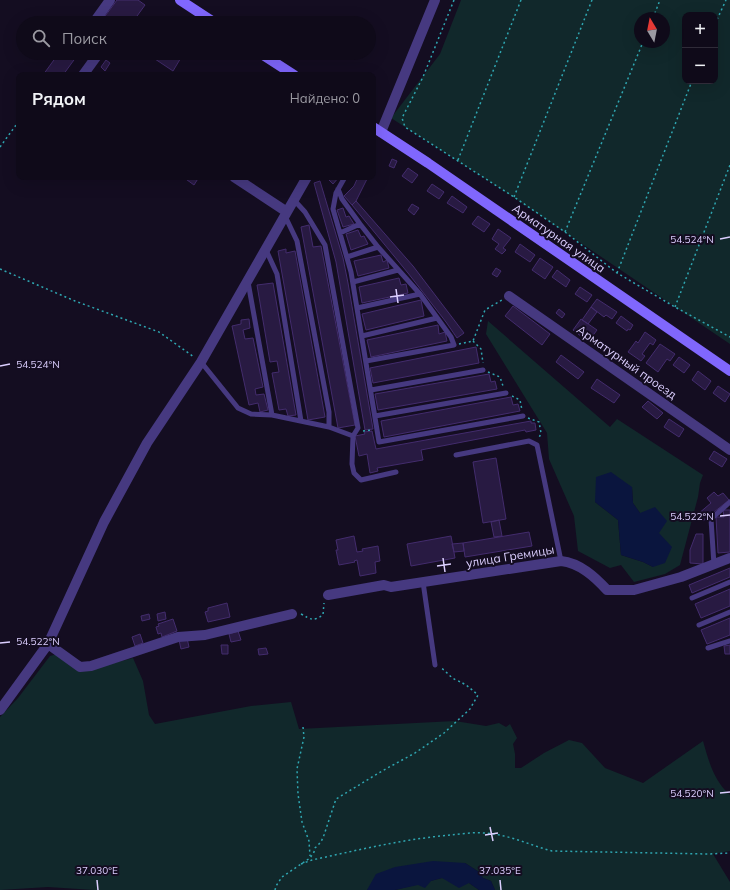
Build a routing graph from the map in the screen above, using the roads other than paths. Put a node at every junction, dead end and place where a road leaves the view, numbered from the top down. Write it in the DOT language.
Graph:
graph roads {
  1 [pos="110,0"];
  2 [pos="180,0"];
  3 [pos="435,0"];
  4 [pos="99,16"];
  5 [pos="204,16"];
  6 [pos="94,60"];
  7 [pos="271,60"];
  8 [pos="85,72"];
  9 [pos="289,72"];
  10 [pos="376,127"];
  11 [pos="376,130"];
  12 [pos="238,180"];
  13 [pos="305,180"];
  14 [pos="343,180"];
  15 [pos="338,189"];
  16 [pos="294,200"];
  17 [pos="286,214"];
  18 [pos="360,224"];
  19 [pos="340,233"];
  20 [pos="378,247"];
  21 [pos="266,249"];
  22 [pos="347,257"];
  23 [pos="398,270"];
  24 [pos="248,280"];
  25 [pos="353,282"];
  26 [pos="420,294"];
  27 [pos="509,296"];
  28 [pos="357,308"];
  29 [pos="437,318"];
  30 [pos="362,336"];
  31 [pos="366,361"];
  32 [pos="200,362"];
  33 [pos="483,370"];
  34 [pos="730,372"];
  35 [pos="371,390"];
  36 [pos="506,393"];
  37 [pos="272,415"];
  38 [pos="375,416"];
  39 [pos="523,416"];
  40 [pos="301,421"];
  41 [pos="328,427"];
  42 [pos="354,434"];
  43 [pos="730,450"];
  44 [pos="456,455"];
  45 [pos="396,472"];
  46 [pos="730,502"];
  47 [pos="730,558"];
  48 [pos="561,561"];
  49 [pos="714,565"];
  50 [pos="423,582"];
  51 [pos="730,582"];
  52 [pos="328,595"];
  53 [pos="692,598"];
  54 [pos="730,612"];
  55 [pos="292,614"];
  56 [pos="699,625"];
  57 [pos="730,641"];
  58 [pos="48,644"];
  59 [pos="708,648"];
  60 [pos="435,664"];
  61 [pos="0,710"];
  1 -- 4 [label="street"];
  2 -- 5 [label="street"];
  3 -- 10 [label="street"];
  6 -- 8 [label="street"];
  7 -- 9 [label="street"];
  11 -- 34 [label="street, Арматурная улица"];
  12 -- 17 [label="street"];
  13 -- 16 [label="street"];
  14 -- 15 [label="lane"];
  15 -- 18 [label="lane"];
  15 -- 19 [label="lane"];
  16 -- 17 [label="street"];
  16 -- 42 [label="lane"];
  17 -- 21 [label="street"];
  17 -- 41 [label="lane"];
  18 -- 19 [label="lane"];
  18 -- 20 [label="lane"];
  19 -- 22 [label="lane"];
  20 -- 22 [label="lane"];
  20 -- 23 [label="lane"];
  21 -- 24 [label="street"];
  21 -- 40 [label="lane"];
  22 -- 25 [label="lane"];
  23 -- 25 [label="lane"];
  23 -- 26 [label="lane"];
  24 -- 32 [label="street"];
  24 -- 37 [label="lane"];
  25 -- 28 [label="lane"];
  26 -- 28 [label="lane"];
  26 -- 29 [label="lane"];
  27 -- 43 [label="street, Арматурный проезд"];
  28 -- 30 [label="lane"];
  29 -- 30 [label="lane"];
  29 -- 31 [label="lane"];
  30 -- 31 [label="lane"];
  31 -- 35 [label="lane"];
  32 -- 37 [label="lane"];
  32 -- 58 [label="street"];
  33 -- 35 [label="lane"];
  35 -- 38 [label="lane"];
  36 -- 38 [label="lane"];
  37 -- 40 [label="lane"];
  38 -- 39 [label="lane"];
  40 -- 41 [label="lane"];
  41 -- 42 [label="lane"];
  42 -- 45 [label="lane"];
  44 -- 48 [label="lane"];
  46 -- 49 [label="lane"];
  47 -- 49 [label="street, улица Гремицы"];
  48 -- 49 [label="street, улица Гремицы"];
  48 -- 50 [label="street, улица Гремицы"];
  50 -- 52 [label="street, улица Гремицы"];
  50 -- 60 [label="lane"];
  51 -- 53 [label="lane"];
  54 -- 56 [label="lane"];
  55 -- 58 [label="street"];
  57 -- 59 [label="lane"];
  58 -- 61 [label="street"];
}
